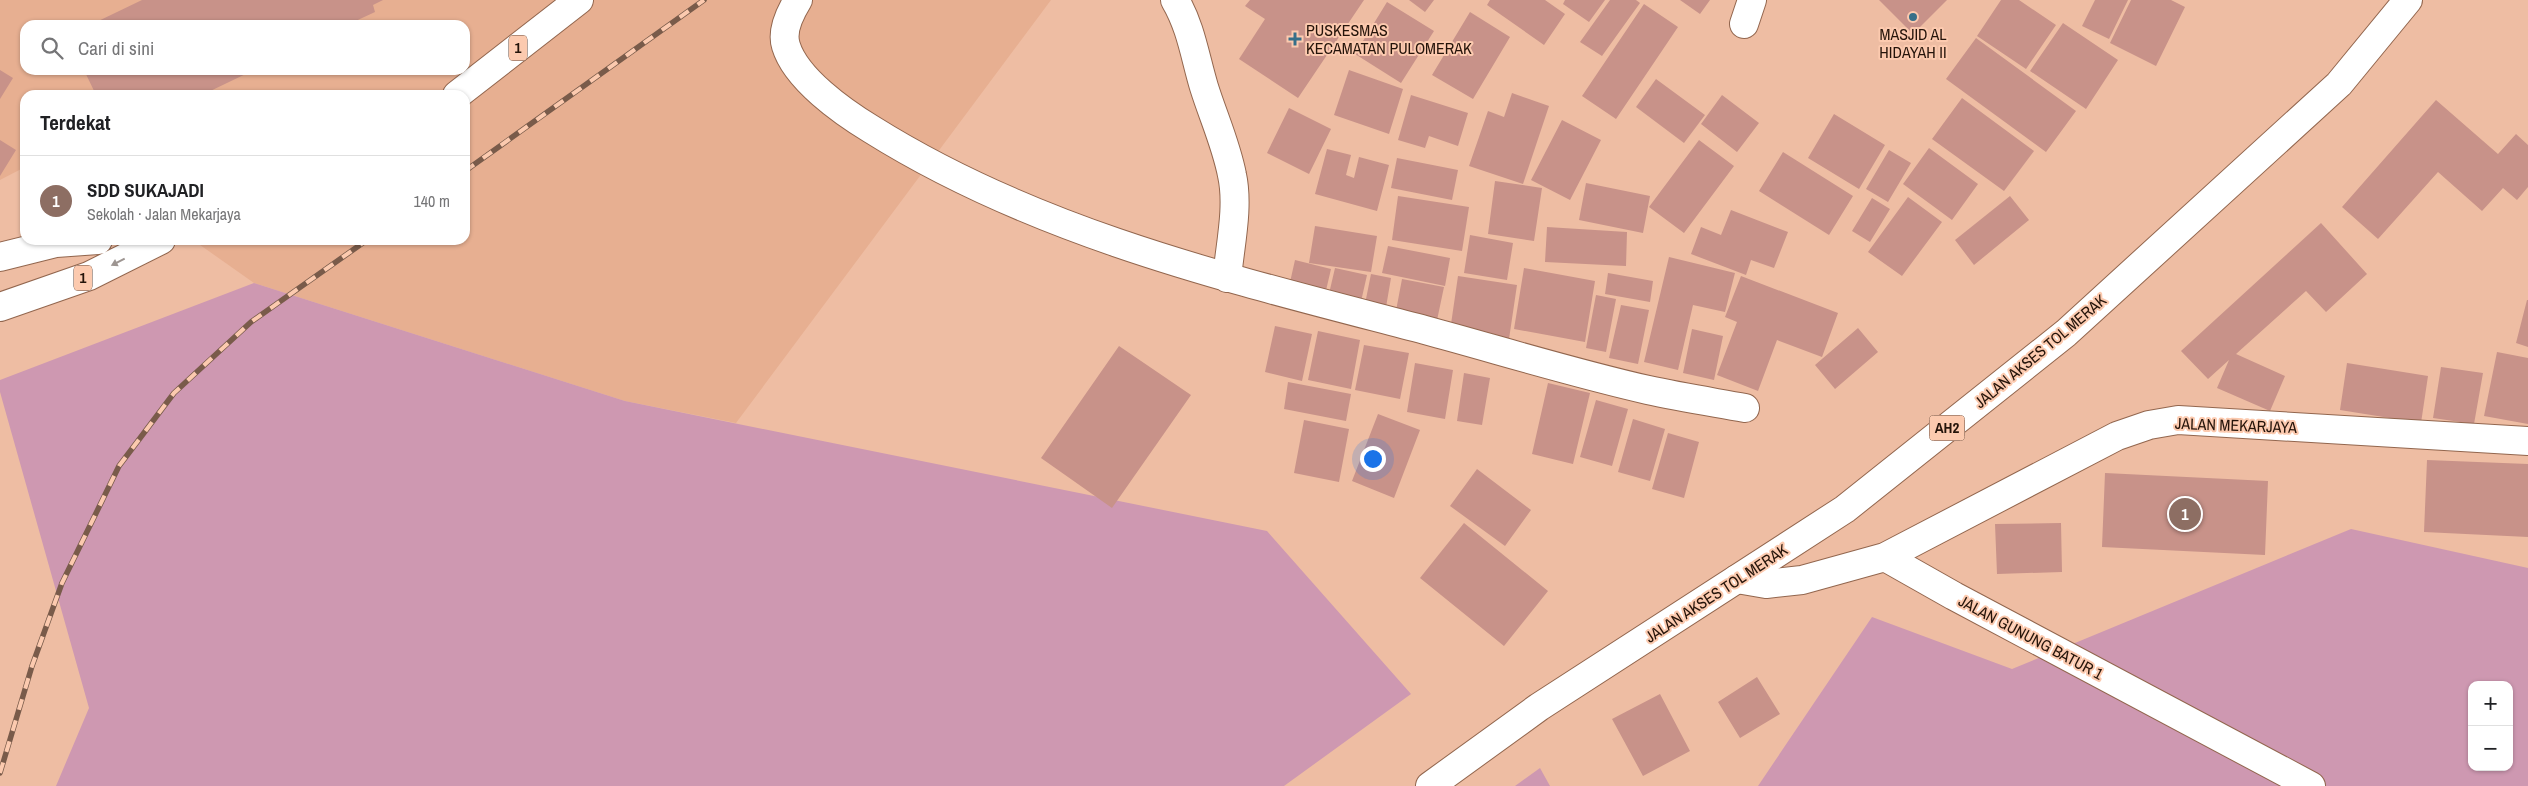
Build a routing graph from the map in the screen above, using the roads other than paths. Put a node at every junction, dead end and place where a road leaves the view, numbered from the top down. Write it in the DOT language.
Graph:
graph roads {
  1 [pos="579,0"];
  2 [pos="798,0"];
  3 [pos="1175,0"];
  4 [pos="2408,0"];
  5 [pos="463,90"];
  6 [pos="48,245"];
  7 [pos="151,245"];
  8 [pos="0,257"];
  9 [pos="1227,278"];
  10 [pos="0,308"];
  11 [pos="1745,408"];
  12 [pos="2528,440"];
  13 [pos="1885,556"];
  14 [pos="1737,579"];
  15 [pos="1430,786"];
  16 [pos="2311,786"];
  1 -- 5 [label="main road, 1"];
  2 -- 9 [label="main road"];
  3 -- 9 [label="main road"];
  4 -- 14 [label="main road, JALAN AKSES TOL MERAK / AH2"];
  6 -- 8 [label="main road, 1"];
  7 -- 10 [label="main road, 1, one-way"];
  9 -- 11 [label="main road"];
  12 -- 13 [label="main road, JALAN MEKARJAYA"];
  13 -- 14 [label="main road"];
  13 -- 16 [label="main road, JALAN GUNUNG BATUR 1"];
  14 -- 15 [label="main road, JALAN AKSES TOL MERAK / AH2"];
}
